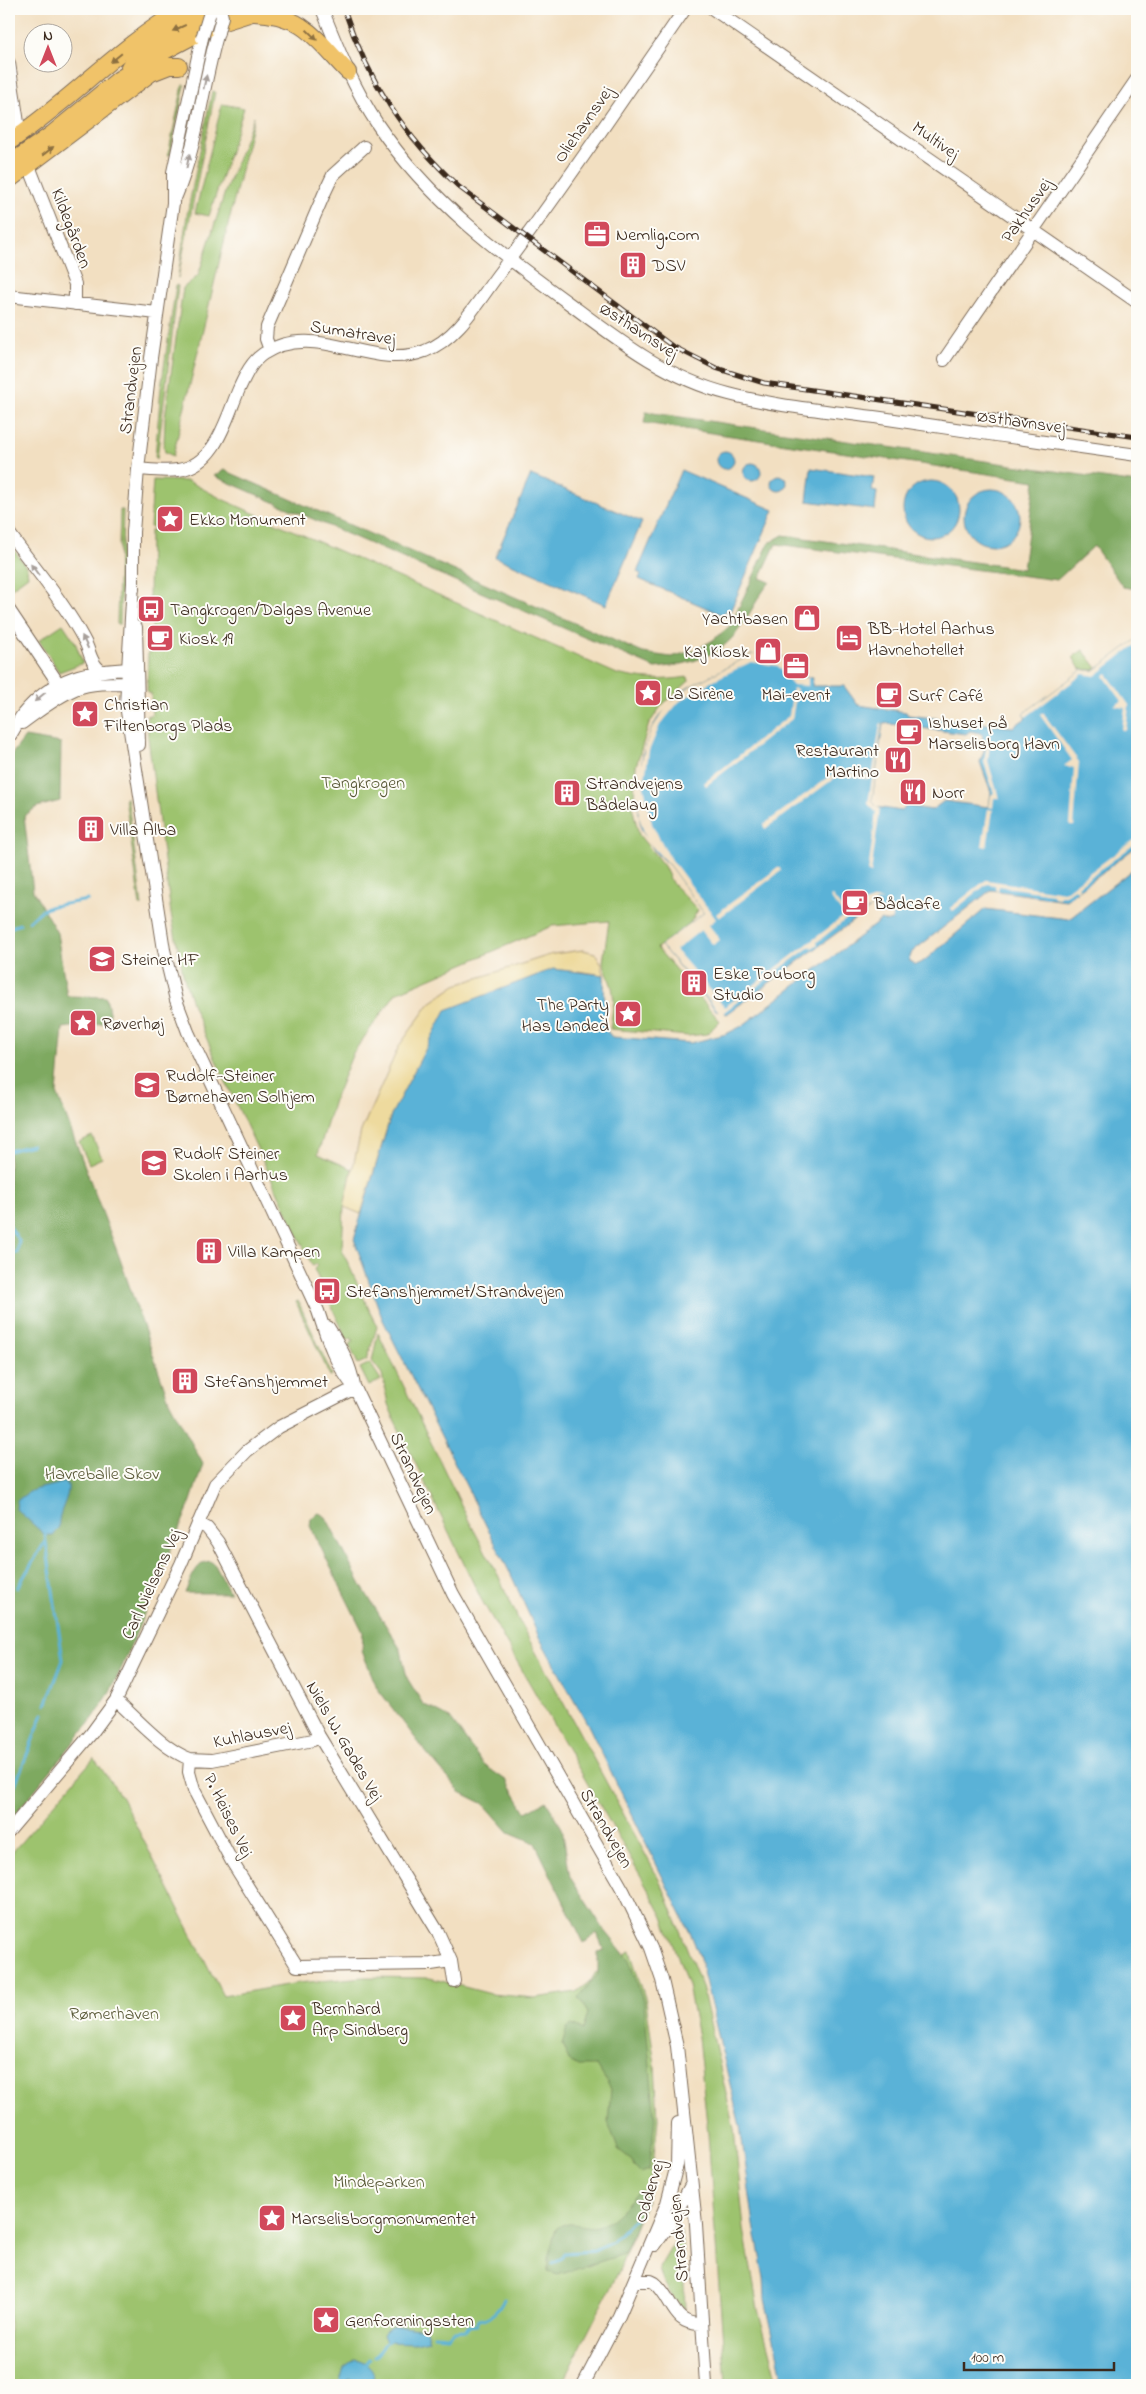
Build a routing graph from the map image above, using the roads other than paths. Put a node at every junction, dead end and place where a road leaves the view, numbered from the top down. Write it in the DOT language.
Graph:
graph roads {
  1 [pos="183,9"];
  2 [pos="211,9"];
  3 [pos="322,9"];
  4 [pos="685,9"];
  5 [pos="713,9"];
  6 [pos="223,11"];
  7 [pos="258,11"];
  8 [pos="212,52"];
  9 [pos="9,62"];
  10 [pos="196,62"];
  11 [pos="180,66"];
  12 [pos="348,72"];
  13 [pos="192,78"];
  14 [pos="119,79"];
  15 [pos="1137,79"];
  16 [pos="16,138"];
  17 [pos="364,147"];
  18 [pos="9,164"];
  19 [pos="29,166"];
  20 [pos="9,180"];
  21 [pos="173,203"];
  22 [pos="1034,229"];
  23 [pos="510,259"];
  24 [pos="9,296"];
  25 [pos="1137,302"];
  26 [pos="75,304"];
  27 [pos="157,313"];
  28 [pos="270,350"];
  29 [pos="944,360"];
  30 [pos="1137,455"];
  31 [pos="138,469"];
  32 [pos="9,533"];
  33 [pos="9,610"];
  34 [pos="133,669"];
  35 [pos="100,670"];
  36 [pos="58,683"];
  37 [pos="132,683"];
  38 [pos="75,689"];
  39 [pos="11,731"];
  40 [pos="355,1388"];
  41 [pos="198,1523"];
  42 [pos="116,1700"];
  43 [pos="320,1736"];
  44 [pos="190,1760"];
  45 [pos="9,1831"];
  46 [pos="451,1962"];
  47 [pos="454,1982"];
  48 [pos="680,2071"];
  49 [pos="691,2185"];
  50 [pos="644,2261"];
  51 [pos="635,2281"];
  52 [pos="702,2324"];
  53 [pos="583,2385"];
  54 [pos="706,2385"];
  1 -- 16 [label="main road, one-way"];
  2 -- 10 [label="street, Strandvejen, bridge"];
  3 -- 12 [label="street, Østhavnsvej"];
  4 -- 23 [label="street, Oliehavnsvej"];
  5 -- 22 [label="street, Multivej"];
  6 -- 8 [label="street, Strandvejen, bridge"];
  6 -- 14 [label="main road, one-way"];
  7 -- 12 [label="main road, one-way"];
  7 -- 14 [label="main road"];
  8 -- 10 [label="street"];
  21 -- 8 [label="street, Strandvejen, one-way"];
  9 -- 16 [label="street"];
  10 -- 11 [label="street"];
  10 -- 13 [label="street, Strandvejen"];
  11 -- 13 [label="street"];
  19 -- 11 [label="main road, one-way"];
  12 -- 23 [label="street, Østhavnsvej"];
  13 -- 21 [label="street, Strandvejen"];
  14 -- 18 [label="main road"];
  15 -- 22 [label="street, Pakhusvej"];
  17 -- 28 [label="street"];
  19 -- 20 [label="main road"];
  19 -- 26 [label="street, Kildegården"];
  21 -- 27 [label="street, Strandvejen"];
  22 -- 25 [label="street, Multivej"];
  22 -- 29 [label="street, Pakhusvej"];
  23 -- 28 [label="street, Sumatravej"];
  23 -- 30 [label="street, Østhavnsvej"];
  24 -- 26 [label="street"];
  26 -- 27 [label="street"];
  27 -- 31 [label="street, Strandvejen"];
  28 -- 31 [label="street, Sumatravej"];
  31 -- 34 [label="street, Strandvejen"];
  35 -- 32 [label="street, one-way"];
  33 -- 36 [label="street"];
  34 -- 35 [label="street"];
  34 -- 37 [label="street, Strandvejen"];
  35 -- 36 [label="street"];
  36 -- 38 [label="street"];
  36 -- 39 [label="street, one-way"];
  37 -- 38 [label="street"];
  37 -- 40 [label="street, Strandvejen"];
  38 -- 39 [label="street"];
  40 -- 41 [label="street, Carl Nielsens Vej"];
  40 -- 48 [label="street, Strandvejen"];
  41 -- 42 [label="street, Carl Nielsens Vej"];
  41 -- 43 [label="street, Niels W. Gades Vej"];
  42 -- 44 [label="street, P. Heises Vej"];
  42 -- 45 [label="street, Carl Nielsens Vej"];
  43 -- 44 [label="street, Kuhlausvej"];
  43 -- 46 [label="street, Niels W. Gades Vej"];
  44 -- 46 [label="street, P. Heises Vej"];
  46 -- 47 [label="street, Niels W. Gades Vej"];
  48 -- 49 [label="street, Strandvejen"];
  48 -- 50 [label="street, Oddervej"];
  49 -- 50 [label="street, Oddervej"];
  49 -- 52 [label="street, Strandvejen"];
  50 -- 51 [label="street, Oddervej"];
  51 -- 52 [label="street, Strandvejen"];
  51 -- 53 [label="street, Oddervej"];
  52 -- 54 [label="street, Strandvejen"];
}
